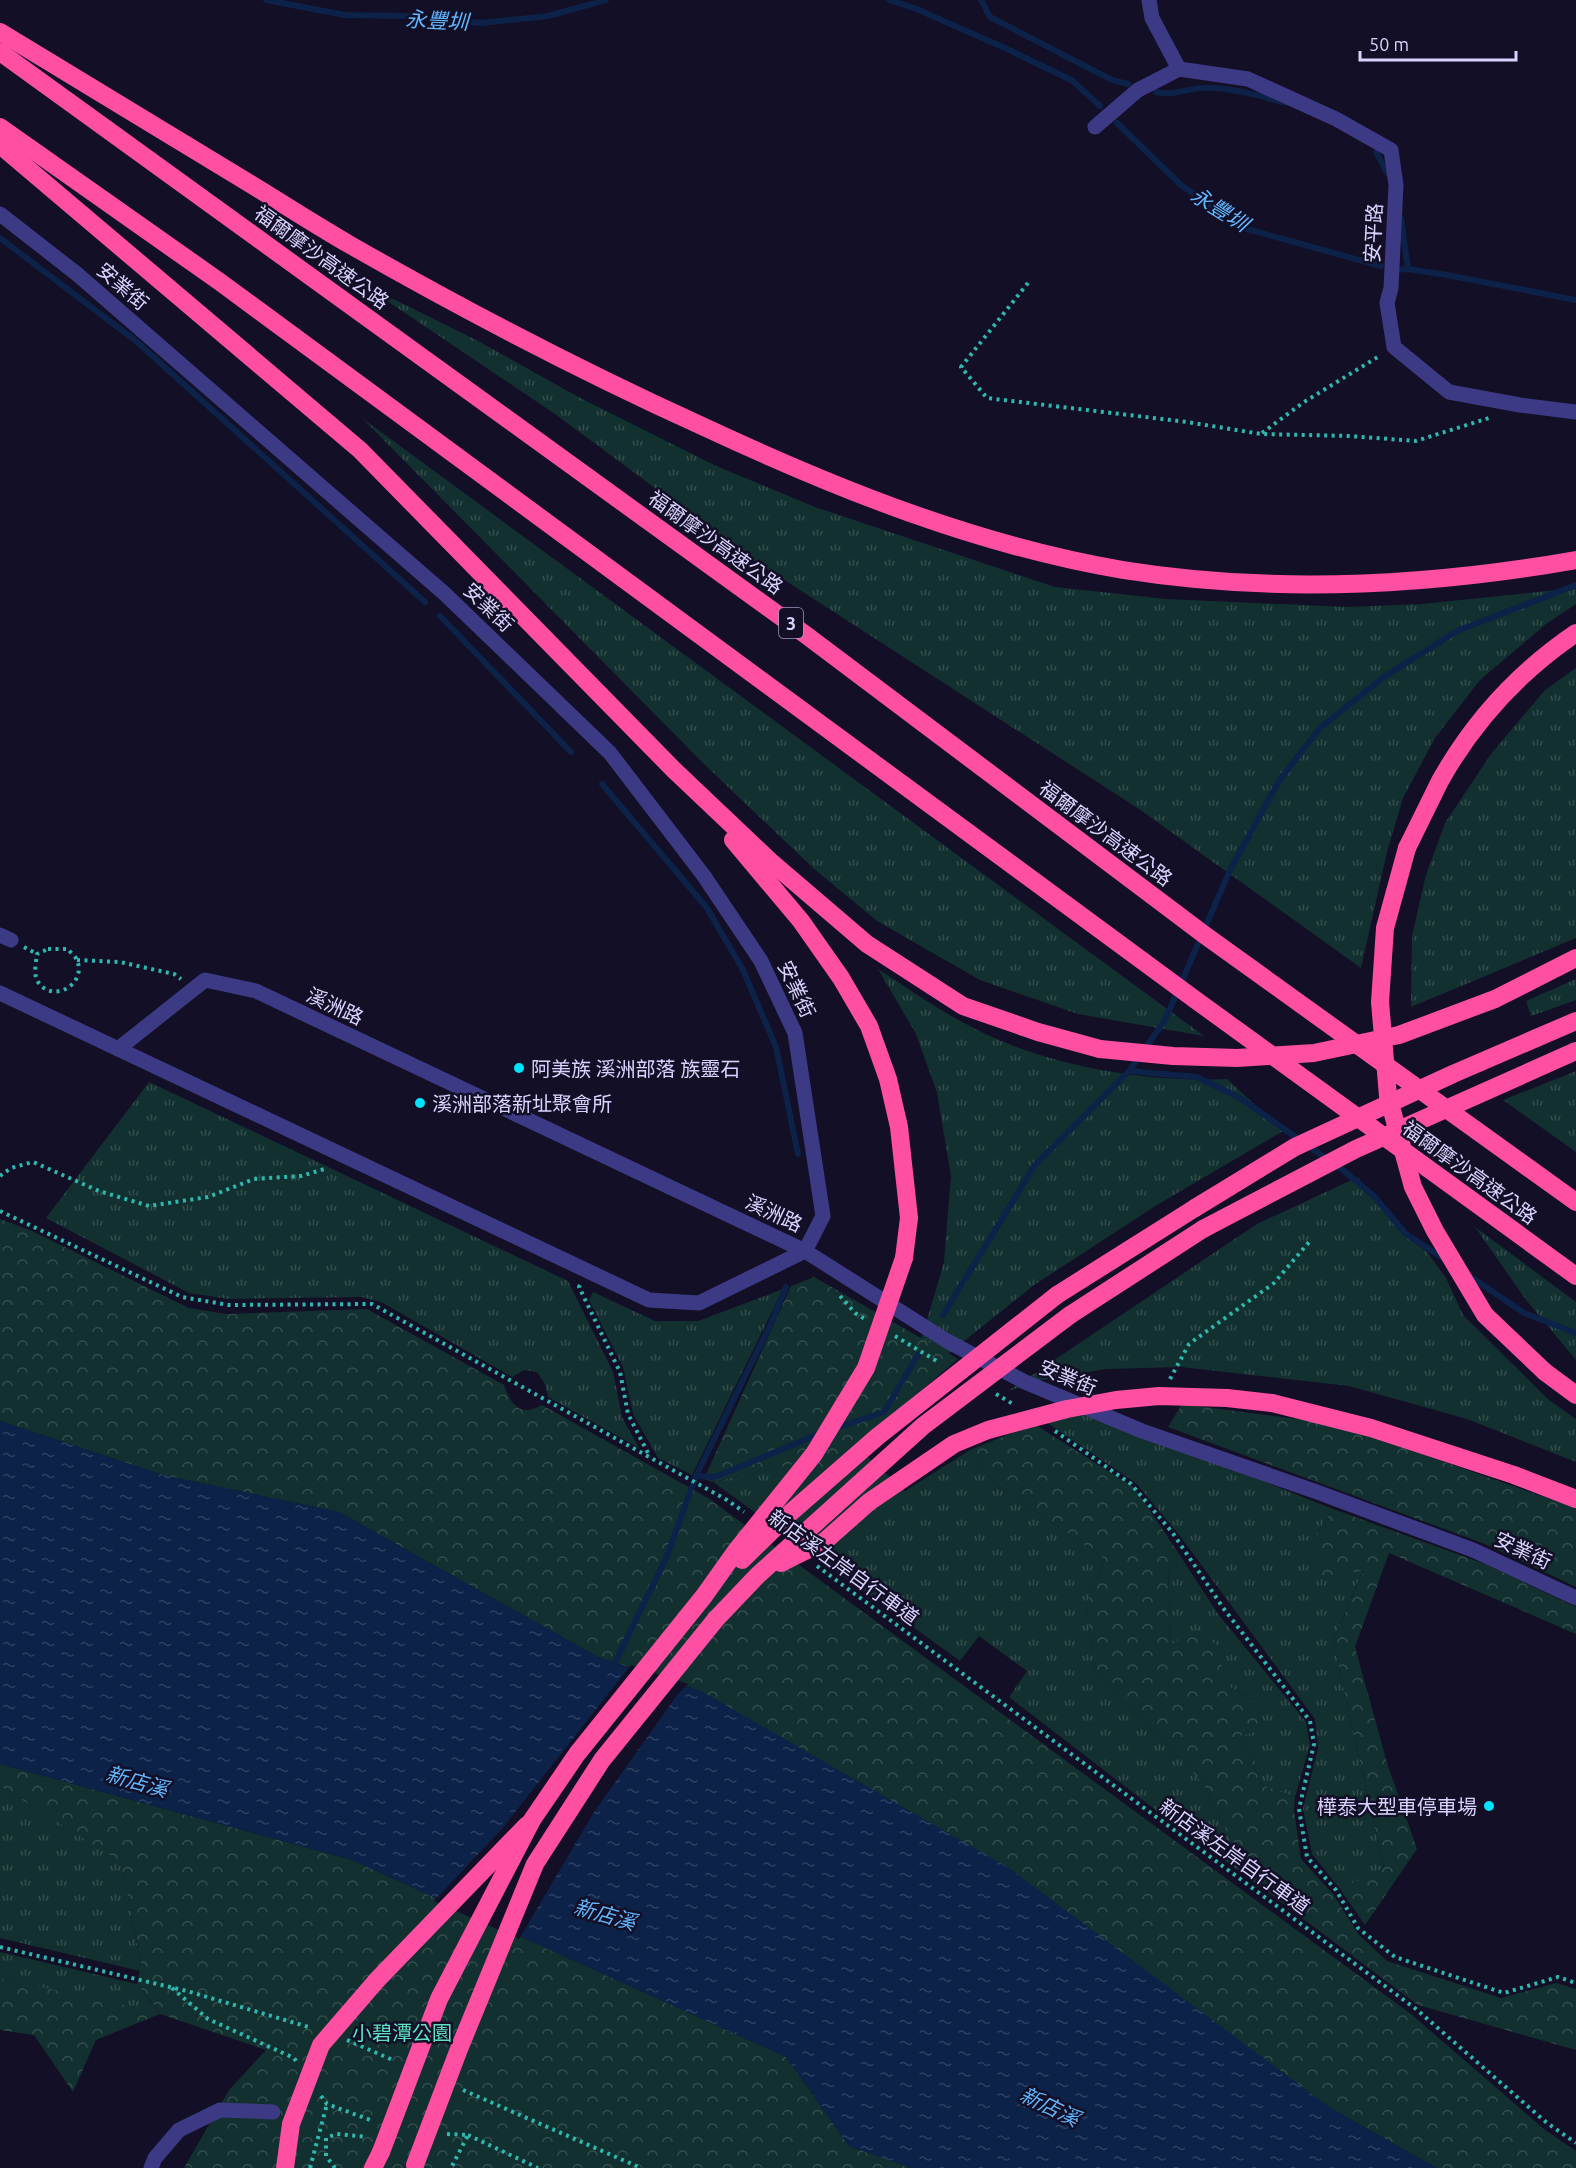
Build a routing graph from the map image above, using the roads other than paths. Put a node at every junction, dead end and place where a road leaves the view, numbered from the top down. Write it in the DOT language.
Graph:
graph roads {
  1 [pos="1149,0"];
  2 [pos="0,32"];
  3 [pos="0,52"];
  4 [pos="1179,69"];
  5 [pos="0,127"];
  6 [pos="1095,127"];
  7 [pos="0,145"];
  8 [pos="0,214"];
  9 [pos="1576,412"];
  10 [pos="1576,560"];
  11 [pos="1576,633"];
  12 [pos="674,770"];
  13 [pos="1576,958"];
  14 [pos="0,993"];
  15 [pos="1576,1021"];
  16 [pos="118,1049"];
  17 [pos="1576,1051"];
  18 [pos="1576,1202"];
  19 [pos="805,1251"];
  20 [pos="1576,1276"];
  21 [pos="1576,1395"];
  22 [pos="1576,1499"];
  23 [pos="758,1575"];
  24 [pos="704,1596"];
  25 [pos="1576,1598"];
  26 [pos="532,1820"];
  27 [pos="273,2112"];
  28 [pos="377,2163"];
  29 [pos="414,2167"];
  30 [pos="151,2168"];
  31 [pos="285,2168"];
  1 -- 4 [label="street"];
  2 -- 10 [label="highway"];
  3 -- 18 [label="highway, 福爾摩沙高速公路 / 3"];
  4 -- 6 [label="street"];
  4 -- 9 [label="street, 安平路"];
  5 -- 20 [label="highway, 福爾摩沙高速公路"];
  7 -- 12 [label="highway"];
  8 -- 19 [label="street, 安業街"];
  11 -- 21 [label="highway, bridge"];
  12 -- 13 [label="highway, bridge"];
  12 -- 24 [label="highway, bridge"];
  14 -- 16 [label="street, 溪洲路"];
  15 -- 24 [label="highway, bridge"];
  16 -- 19 [label="street, 溪洲路"];
  16 -- 19 [label="street, 溪洲路"];
  17 -- 23 [label="highway, bridge"];
  19 -- 25 [label="street, 安業街"];
  22 -- 23 [label="highway, bridge"];
  23 -- 29 [label="highway, bridge"];
  24 -- 26 [label="highway, bridge"];
  26 -- 28 [label="highway, bridge"];
  26 -- 31 [label="highway, bridge"];
  27 -- 30 [label="street"];
}
